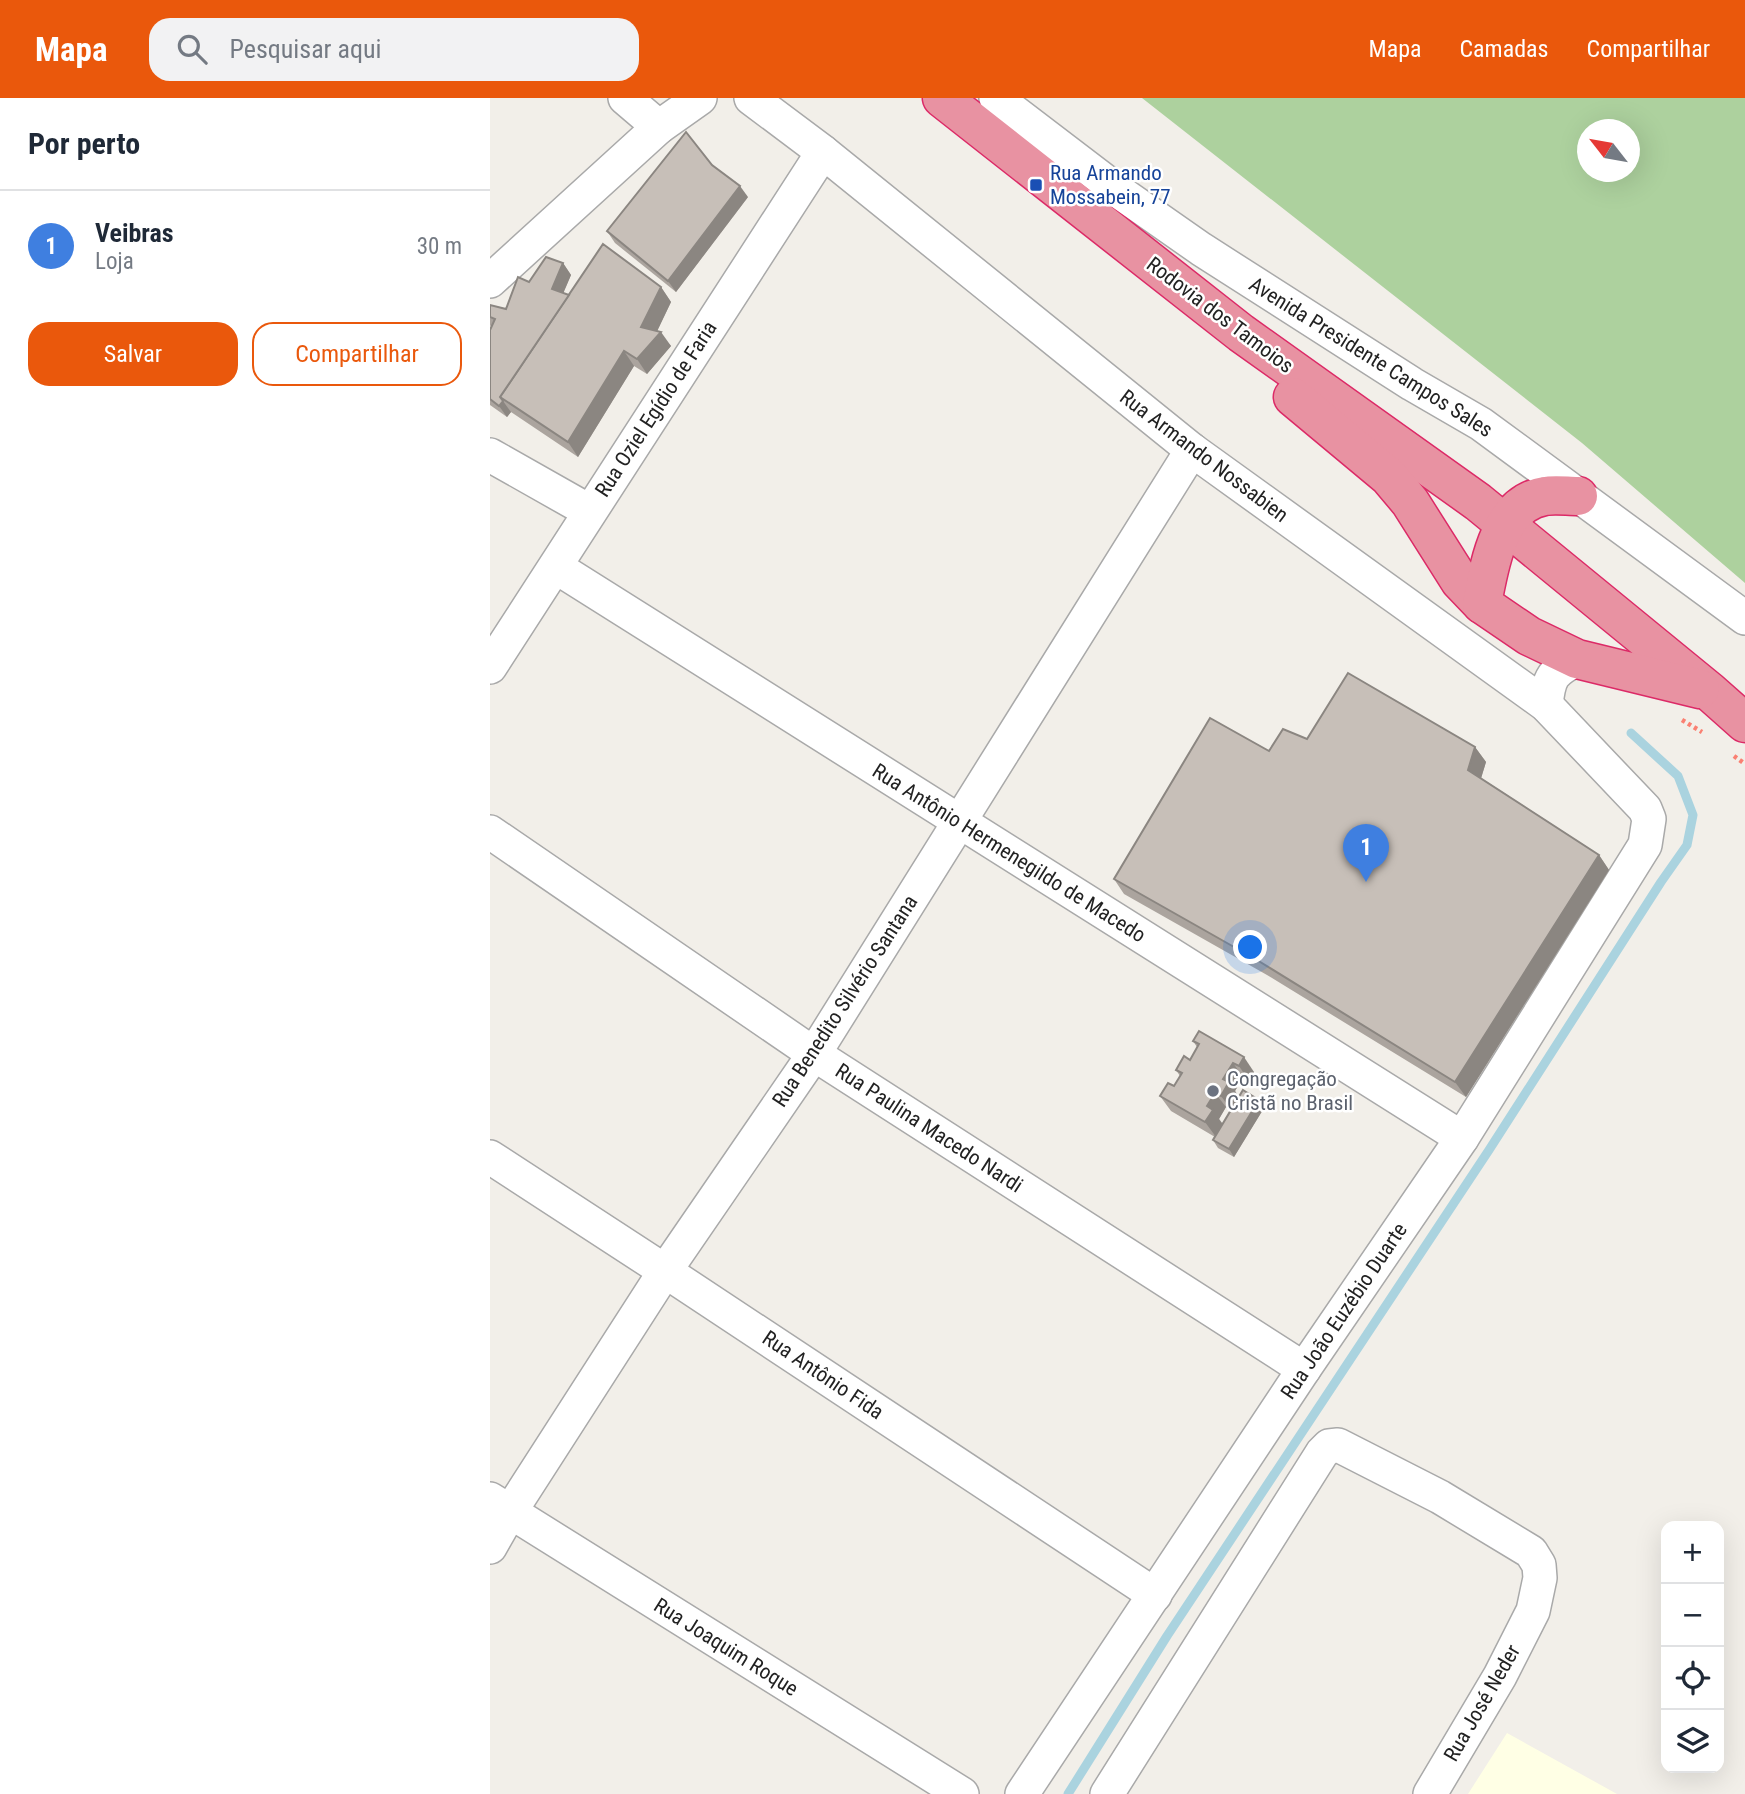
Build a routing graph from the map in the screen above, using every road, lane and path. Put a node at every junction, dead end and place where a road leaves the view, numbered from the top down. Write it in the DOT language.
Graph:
graph roads {
  1 [pos="625,98"];
  2 [pos="700,98"];
  3 [pos="751,98"];
  4 [pos="942,98"];
  5 [pos="996,98"];
  6 [pos="659,127"];
  7 [pos="823,152"];
  8 [pos="490,281"];
  9 [pos="1241,333"];
  10 [pos="1192,450"];
  11 [pos="490,454"];
  12 [pos="1578,496"];
  13 [pos="589,511"];
  14 [pos="1504,524"];
  15 [pos="556,567"];
  16 [pos="1482,604"];
  17 [pos="1745,618"];
  18 [pos="1451,639"];
  19 [pos="1577,659"];
  20 [pos="490,667"];
  21 [pos="1709,691"];
  22 [pos="1546,705"];
  23 [pos="1745,723"];
  24 [pos="1649,819"];
  25 [pos="959,821"];
  26 [pos="490,832"];
  27 [pos="814,1054"];
  28 [pos="1462,1138"];
  29 [pos="490,1157"];
  30 [pos="666,1270"];
  31 [pos="1304,1370"];
  32 [pos="500,1506"];
  33 [pos="490,1548"];
  34 [pos="1155,1595"];
  35 [pos="962,1794"];
  36 [pos="1022,1794"];
  37 [pos="1107,1794"];
  38 [pos="1430,1794"];
  1 -- 6 [label="street"];
  2 -- 6 [label="street"];
  3 -- 7 [label="street, Rua Armando Nossabien"];
  4 -- 9 [label="highway, Rodovia dos Tamoios"];
  5 -- 12 [label="street, Avenida Presidente Campos Sales"];
  6 -- 8 [label="street"];
  7 -- 10 [label="street, Rua Armando Nossabien"];
  7 -- 13 [label="street, Rua Oziel Egídio de Faria"];
  9 -- 14 [label="highway, Rodovia dos Tamoios"];
  9 -- 16 [label="highway"];
  10 -- 18 [label="street, Rua Armando Nossabien"];
  10 -- 25 [label="street, Rua Benedito Silvério Santana"];
  11 -- 13 [label="street"];
  12 -- 14 [label="highway"];
  12 -- 17 [label="street, Avenida Presidente Campos Sales"];
  13 -- 15 [label="street, Rua Oziel Egídio de Faria"];
  14 -- 16 [label="highway"];
  14 -- 21 [label="highway"];
  15 -- 20 [label="street, Rua Oziel Egídio de Faria"];
  15 -- 25 [label="street, Rua Antônio Hermenegildo de Macedo"];
  16 -- 18 [label="street"];
  16 -- 19 [label="highway"];
  18 -- 22 [label="street, Rua Armando Nossabien"];
  19 -- 21 [label="highway"];
  19 -- 22 [label="street"];
  21 -- 23 [label="highway"];
  22 -- 24 [label="street, Rua Armando Nossabien"];
  24 -- 28 [label="street, Rua João Euzébio Duarte"];
  25 -- 27 [label="street, Rua Benedito Silvério Santana"];
  25 -- 28 [label="street, Rua Antônio Hermenegildo de Macedo"];
  26 -- 27 [label="street, Rua Paulina Macedo Nardi"];
  27 -- 30 [label="street, Rua Benedito Silvério Santana"];
  27 -- 31 [label="street, Rua Paulina Macedo Nardi"];
  28 -- 31 [label="street, Rua João Euzébio Duarte"];
  29 -- 30 [label="street, Rua Antônio Fida"];
  30 -- 32 [label="street, Rua Benedito Silvério Santana"];
  30 -- 34 [label="street, Rua Antônio Fida"];
  31 -- 34 [label="street, Rua João Euzébio Duarte"];
  32 -- 33 [label="street, Rua Benedito Silvério Santana"];
  32 -- 35 [label="street, Rua Joaquim Roque"];
  34 -- 36 [label="street, Rua João Euzébio Duarte"];
  37 -- 38 [label="street, Rua José Neder"];
}
